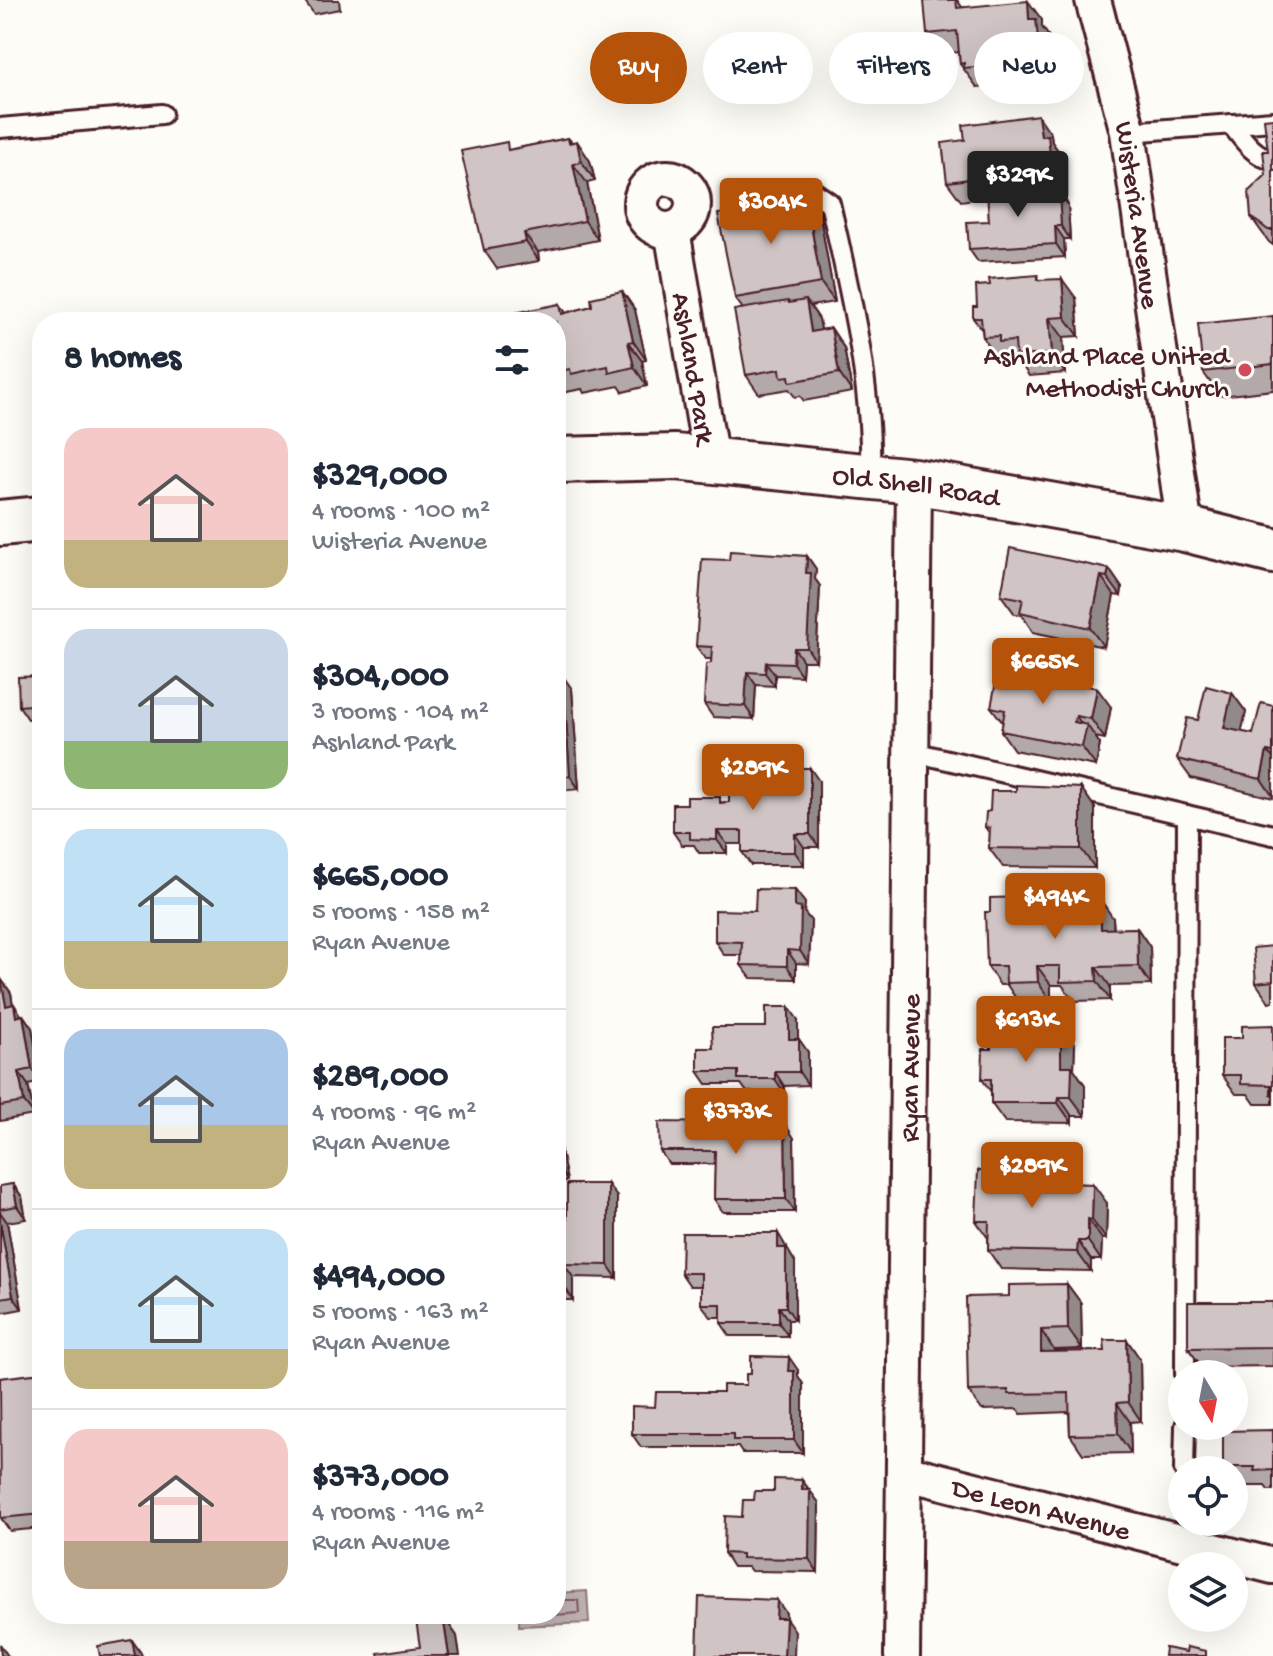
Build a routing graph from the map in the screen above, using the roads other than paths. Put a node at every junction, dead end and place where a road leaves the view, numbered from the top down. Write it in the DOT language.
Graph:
graph roads {
  1 [pos="1093,0"];
  2 [pos="162,114"];
  3 [pos="1273,121"];
  4 [pos="1231,124"];
  5 [pos="0,128"];
  6 [pos="1128,132"];
  7 [pos="1273,160"];
  8 [pos="814,192"];
  9 [pos="672,230"];
  10 [pos="566,460"];
  11 [pos="711,460"];
  12 [pos="870,476"];
  13 [pos="914,481"];
  14 [pos="32,520"];
  15 [pos="0,523"];
  16 [pos="1185,529"];
  17 [pos="1273,551"];
  18 [pos="913,752"];
  19 [pos="1187,815"];
  20 [pos="1273,835"];
  21 [pos="1185,1360"];
  22 [pos="904,1472"];
  23 [pos="1168,1530"];
  24 [pos="1192,1536"];
  25 [pos="1273,1566"];
  26 [pos="902,1656"];
  1 -- 6 [label="street, Wisteria Avenue"];
  2 -- 5 [label="lane"];
  3 -- 4 [label="lane"];
  4 -- 6 [label="lane"];
  4 -- 7 [label="lane"];
  6 -- 16 [label="street, Wisteria Avenue"];
  8 -- 12 [label="lane"];
  9 -- 11 [label="street, Ashland Park"];
  10 -- 11 [label="street, Old Shell Road"];
  11 -- 12 [label="street, Old Shell Road"];
  12 -- 13 [label="street, Old Shell Road"];
  13 -- 16 [label="street, Old Shell Road"];
  13 -- 18 [label="street, Ryan Avenue"];
  14 -- 15 [label="street"];
  16 -- 17 [label="street, Old Shell Road"];
  18 -- 19 [label="lane"];
  18 -- 22 [label="street, Ryan Avenue"];
  19 -- 20 [label="lane"];
  19 -- 21 [label="lane"];
  22 -- 23 [label="street, De Leon Avenue"];
  22 -- 26 [label="street, Ryan Avenue"];
  24 -- 25 [label="street, De Leon Avenue"];
}
